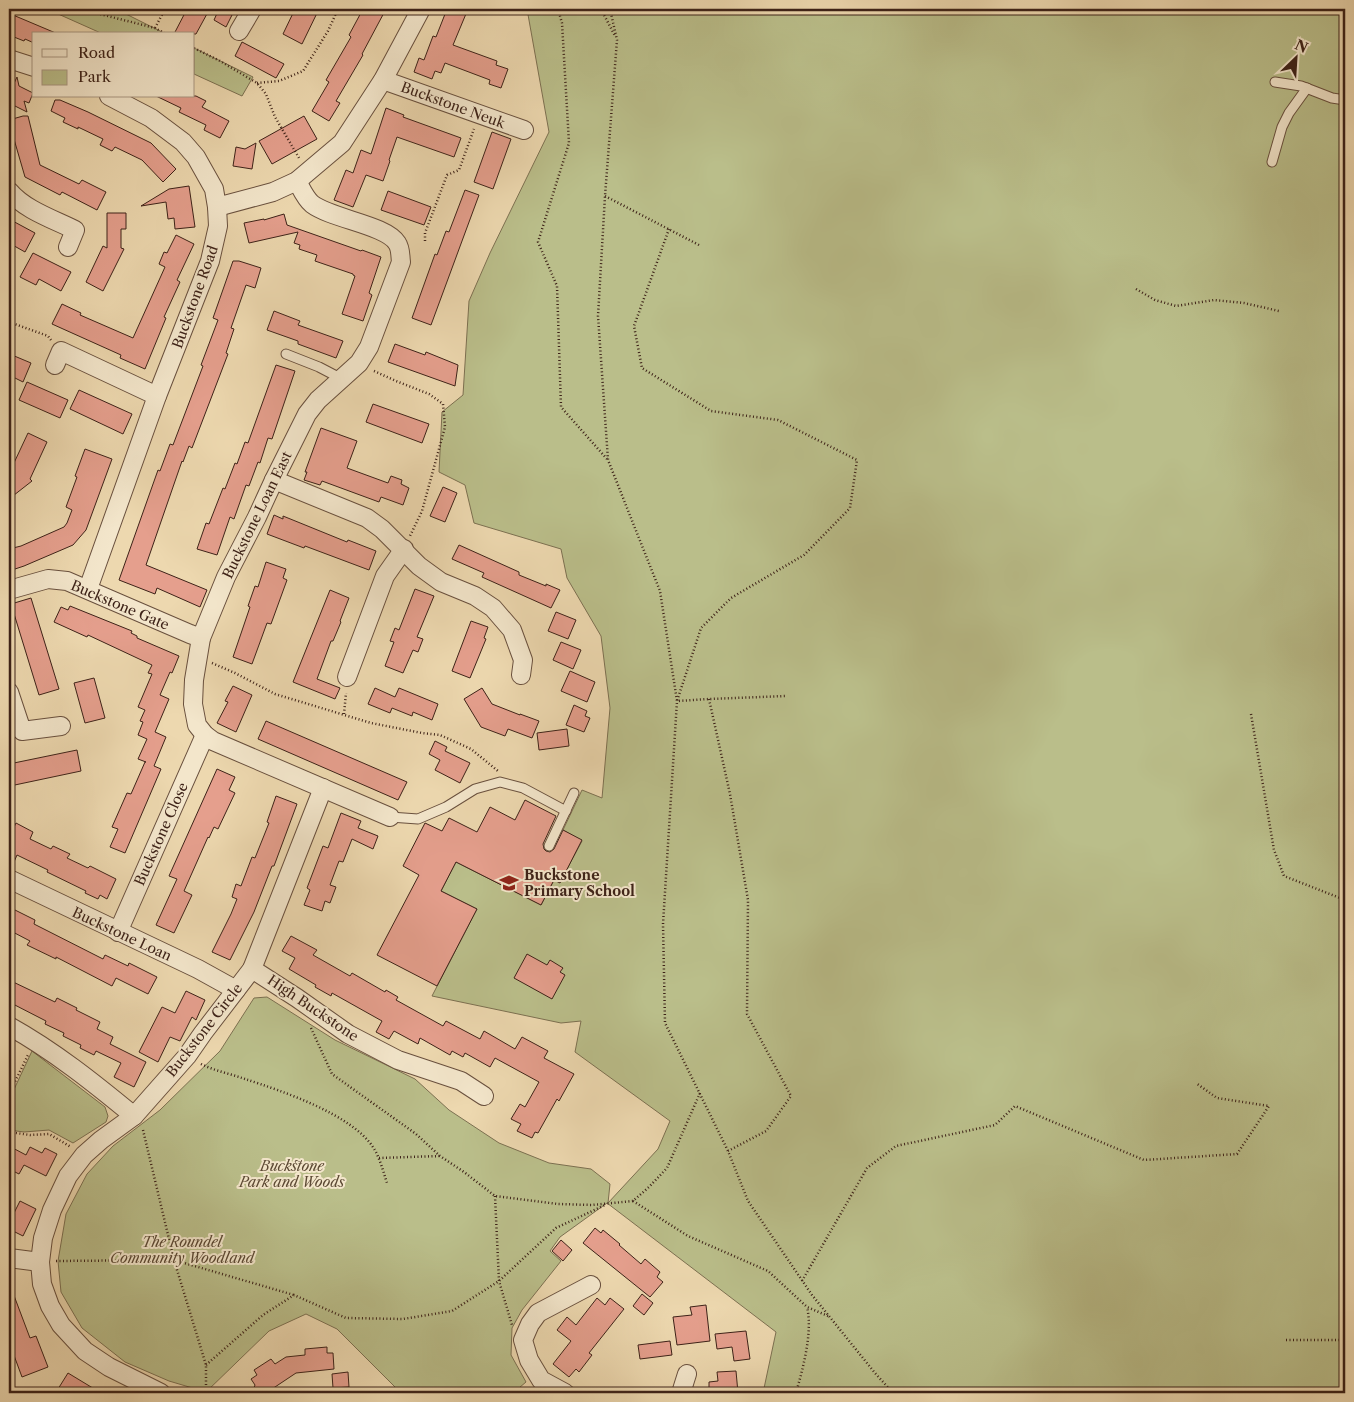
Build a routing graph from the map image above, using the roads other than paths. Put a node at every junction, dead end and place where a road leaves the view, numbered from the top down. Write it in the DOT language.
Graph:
graph roads {
  1 [pos="252,9"];
  2 [pos="421,9"];
  3 [pos="239,31"];
  4 [pos="9,58"];
  5 [pos="32,66"];
  6 [pos="383,80"];
  7 [pos="1276,82"];
  8 [pos="1307,88"];
  9 [pos="113,98"];
  10 [pos="1345,100"];
  11 [pos="524,130"];
  12 [pos="1272,162"];
  13 [pos="302,177"];
  14 [pos="9,191"];
  15 [pos="217,207"];
  16 [pos="68,247"];
  17 [pos="286,354"];
  18 [pos="58,358"];
  19 [pos="342,379"];
  20 [pos="158,396"];
  21 [pos="274,480"];
  22 [pos="404,549"];
  23 [pos="88,589"];
  24 [pos="9,590"];
  25 [pos="201,638"];
  26 [pos="522,675"];
  27 [pos="347,677"];
  28 [pos="9,692"];
  29 [pos="61,726"];
  30 [pos="205,735"];
  31 [pos="323,788"];
  32 [pos="574,793"];
  33 [pos="566,811"];
  34 [pos="390,817"];
  35 [pos="549,846"];
  36 [pos="9,879"];
  37 [pos="118,932"];
  38 [pos="252,968"];
  39 [pos="236,990"];
  40 [pos="9,1026"];
  41 [pos="486,1099"];
  42 [pos="134,1116"];
  43 [pos="9,1258"];
  44 [pos="40,1262"];
  45 [pos="591,1285"];
  46 [pos="687,1374"];
  47 [pos="161,1393"];
  48 [pos="565,1393"];
  49 [pos="682,1393"];
  1 -- 3 [label="street"];
  2 -- 6 [label="street"];
  4 -- 5 [label="street"];
  6 -- 11 [label="street, Buckstone Neuk"];
  6 -- 13 [label="street"];
  7 -- 8 [label="lane"];
  8 -- 10 [label="lane"];
  8 -- 12 [label="lane"];
  9 -- 15 [label="street, Buckstone Road"];
  13 -- 15 [label="street"];
  13 -- 19 [label="street, Buckstone Loan East"];
  14 -- 16 [label="street"];
  15 -- 20 [label="street, Buckstone Road"];
  17 -- 19 [label="lane"];
  18 -- 20 [label="street"];
  19 -- 21 [label="street, Buckstone Loan East"];
  20 -- 23 [label="street, Buckstone Road"];
  21 -- 22 [label="street"];
  21 -- 25 [label="street, Buckstone Loan East"];
  22 -- 26 [label="street"];
  22 -- 27 [label="street"];
  23 -- 24 [label="street, Buckstone Gate"];
  23 -- 25 [label="street, Buckstone Gate"];
  25 -- 30 [label="street, Buckstone Loan East"];
  28 -- 29 [label="street"];
  30 -- 31 [label="street"];
  30 -- 37 [label="street, Buckstone Close"];
  31 -- 34 [label="street"];
  31 -- 38 [label="street, Buckstone Circle"];
  32 -- 33 [label="lane"];
  33 -- 34 [label="lane"];
  33 -- 35 [label="lane"];
  36 -- 37 [label="street, Buckstone Loan"];
  37 -- 39 [label="street, Buckstone Loan"];
  38 -- 39 [label="street, Buckstone Circle"];
  38 -- 41 [label="street, High Buckstone"];
  39 -- 42 [label="street, Buckstone Circle"];
  40 -- 42 [label="street"];
  42 -- 44 [label="street, Buckstone Circle"];
  43 -- 44 [label="street"];
  44 -- 47 [label="street, Buckstone Circle"];
  45 -- 48 [label="street"];
  46 -- 49 [label="street"];
}
